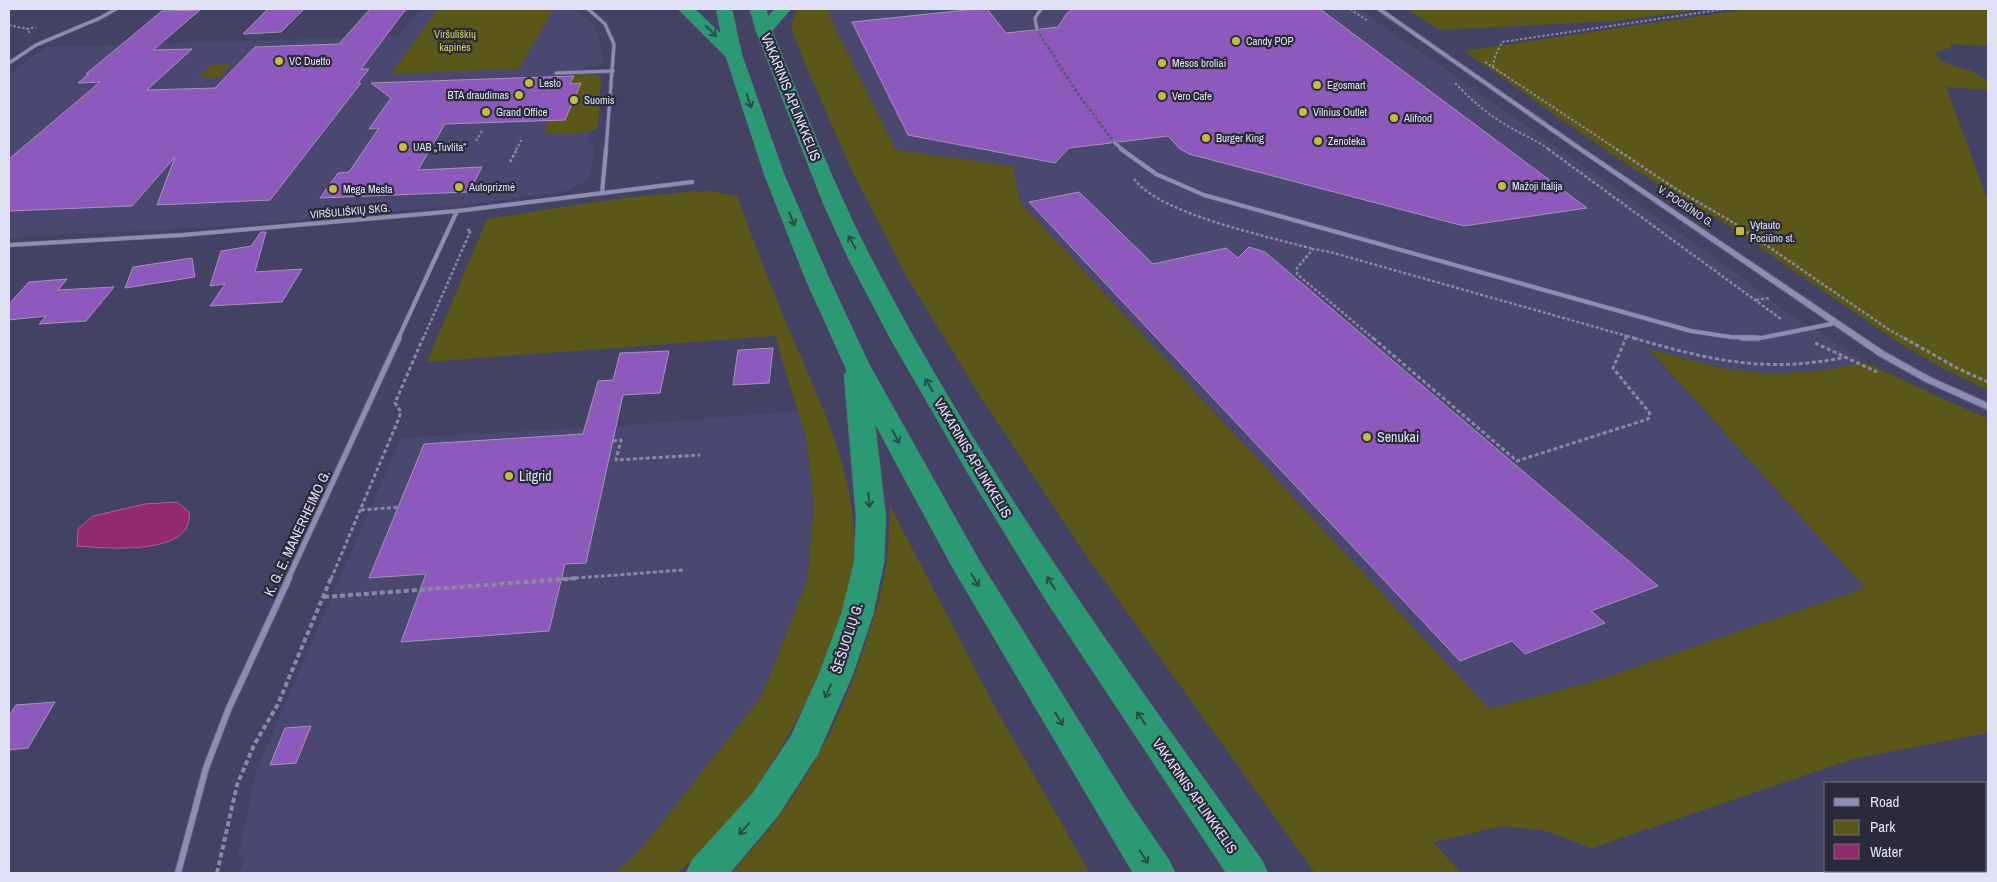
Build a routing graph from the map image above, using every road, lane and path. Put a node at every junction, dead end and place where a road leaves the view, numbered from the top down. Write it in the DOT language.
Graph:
graph roads {
  1 [pos="116,9"];
  2 [pos="588,9"];
  3 [pos="686,9"];
  4 [pos="724,9"];
  5 [pos="758,9"];
  6 [pos="783,9"];
  7 [pos="1041,9"];
  8 [pos="1350,9"];
  9 [pos="1379,9"];
  10 [pos="1726,9"];
  11 [pos="1371,23"];
  12 [pos="9,25"];
  13 [pos="27,29"];
  14 [pos="1037,30"];
  15 [pos="764,31"];
  16 [pos="734,54"];
  17 [pos="1479,58"];
  18 [pos="9,63"];
  19 [pos="1493,67"];
  20 [pos="613,70"];
  21 [pos="556,72"];
  22 [pos="1450,80"];
  23 [pos="482,131"];
  24 [pos="522,140"];
  25 [pos="476,141"];
  26 [pos="1114,142"];
  27 [pos="510,162"];
  28 [pos="692,182"];
  29 [pos="602,193"];
  30 [pos="457,211"];
  31 [pos="450,231"];
  32 [pos="9,245"];
  33 [pos="1836,323"];
  34 [pos="1799,332"];
  35 [pos="1627,336"];
  36 [pos="1846,357"];
  37 [pos="856,364"];
  38 [pos="1882,375"];
  39 [pos="1988,382"];
  40 [pos="1988,407"];
  41 [pos="613,441"];
  42 [pos="700,455"];
  43 [pos="399,507"];
  44 [pos="361,510"];
  45 [pos="684,570"];
  46 [pos="324,597"];
  47 [pos="178,873"];
  48 [pos="217,873"];
  49 [pos="706,873"];
  50 [pos="1155,873"];
  51 [pos="1248,873"];
  1 -- 18 [label="street"];
  2 -- 20 [label="street"];
  3 -- 16 [label="highway, one-way"];
  4 -- 16 [label="highway"];
  5 -- 15 [label="highway, VAKARINIS APLINKKELIS"];
  6 -- 15 [label="highway"];
  7 -- 14 [label="street"];
  8 -- 11 [label="path"];
  9 -- 33 [label="main road, V. POCIŪNO G."];
  10 -- 19 [label="path"];
  12 -- 13 [label="path"];
  51 -- 15 [label="highway, VAKARINIS APLINKKELIS, one-way"];
  16 -- 37 [label="highway, one-way"];
  17 -- 19 [label="path"];
  19 -- 39 [label="path"];
  20 -- 21 [label="street"];
  20 -- 29 [label="street"];
  22 -- 34 [label="path"];
  23 -- 25 [label="path"];
  24 -- 27 [label="path"];
  26 -- 34 [label="street"];
  28 -- 29 [label="street, VIRŠULIŠKIŲ SKG."];
  29 -- 30 [label="street, VIRŠULIŠKIŲ SKG."];
  30 -- 31 [label="street, K. G. E. MANERHEIMO G."];
  30 -- 32 [label="street, VIRŠULIŠKIŲ SKG."];
  31 -- 44 [label="path"];
  31 -- 47 [label="street, K. G. E. MANERHEIMO G."];
  33 -- 34 [label="street"];
  33 -- 40 [label="main road, V. POCIŪNO G."];
  34 -- 36 [label="path"];
  35 -- 35 [label="path"];
  35 -- 36 [label="path"];
  36 -- 38 [label="path"];
  37 -- 49 [label="highway, ŠEŠUOLIŲ G., one-way"];
  37 -- 50 [label="highway, one-way"];
  41 -- 42 [label="path"];
  43 -- 44 [label="path"];
  44 -- 46 [label="path"];
  45 -- 46 [label="path"];
  46 -- 48 [label="path"];
}
